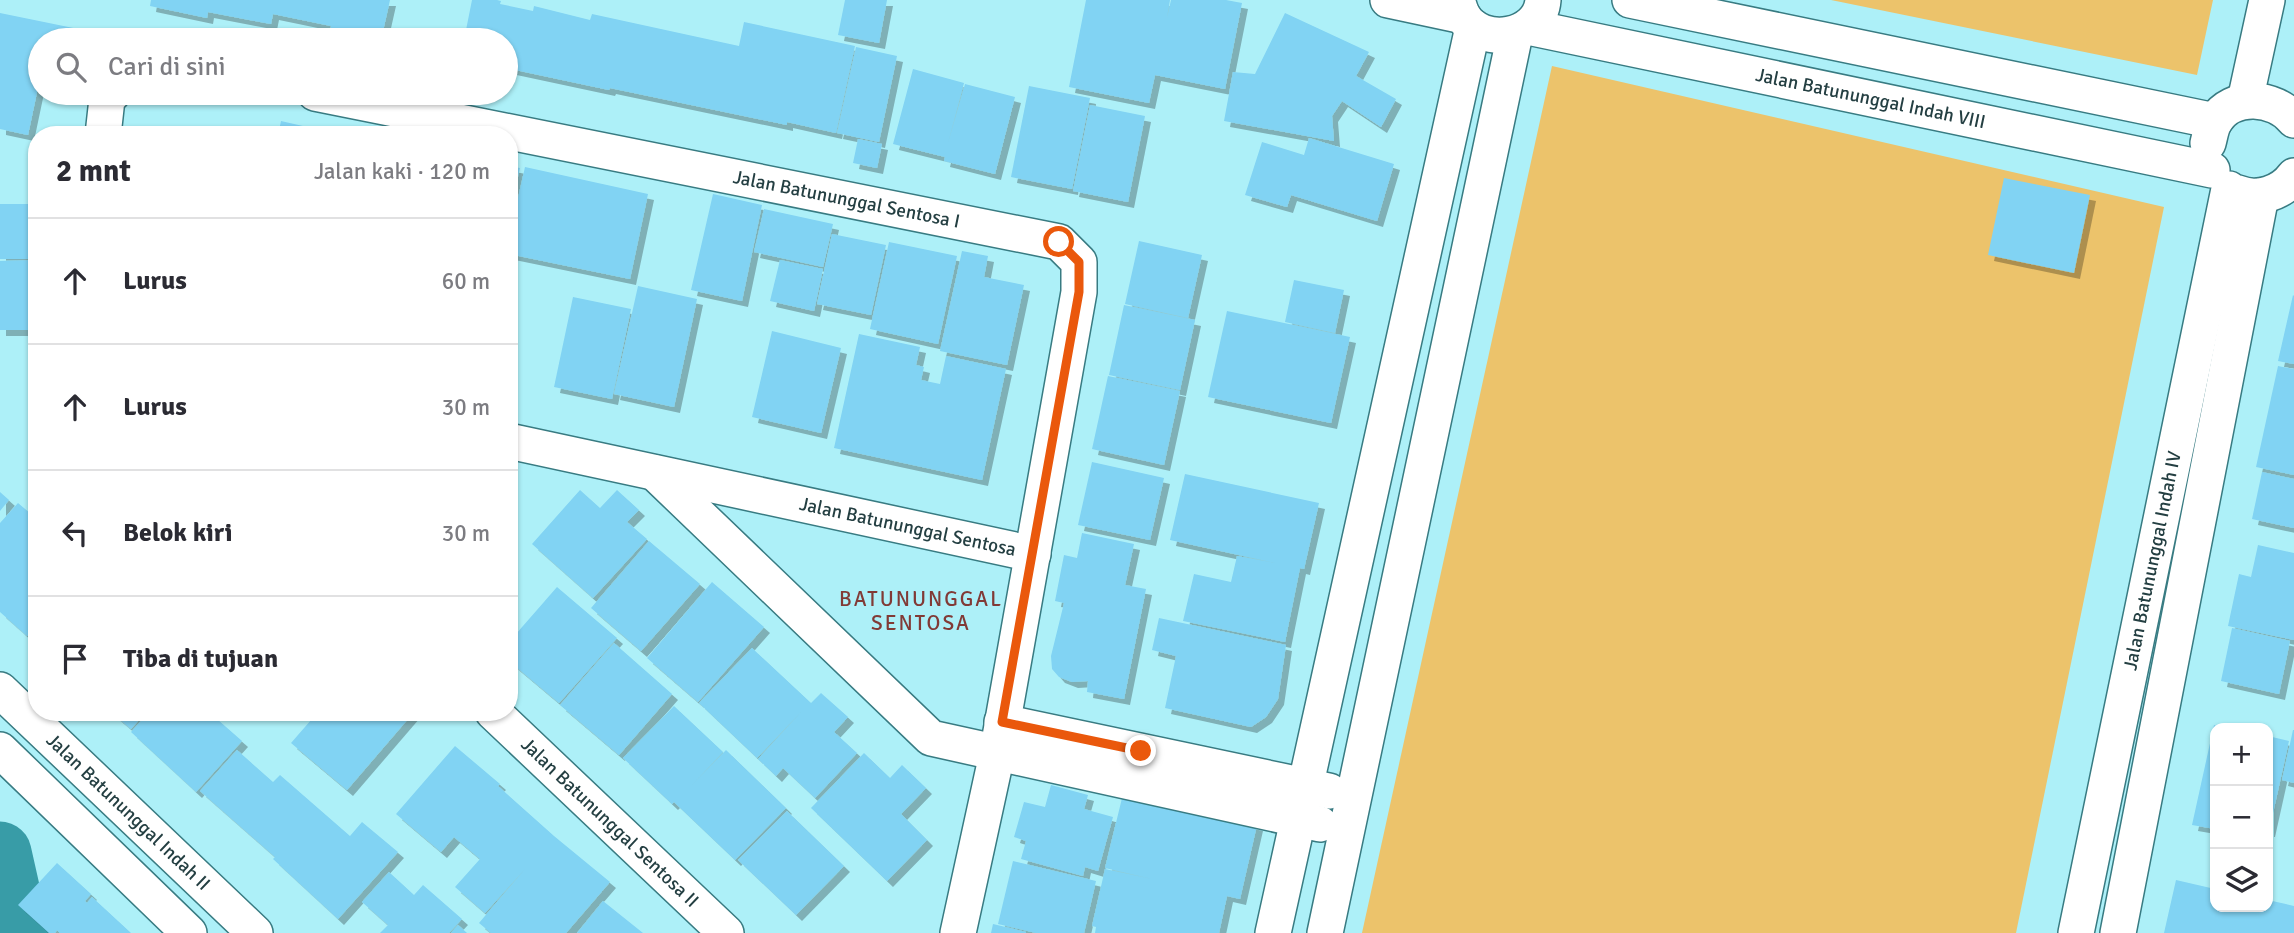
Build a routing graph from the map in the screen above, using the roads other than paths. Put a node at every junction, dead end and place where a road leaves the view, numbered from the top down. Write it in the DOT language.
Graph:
graph roads {
  1 [pos="1388,0"];
  2 [pos="1630,0"];
  3 [pos="2267,0"];
  4 [pos="1464,14"];
  5 [pos="1529,20"];
  6 [pos="2245,101"];
  7 [pos="106,105"];
  8 [pos="375,105"];
  9 [pos="2293,109"];
  10 [pos="2215,121"];
  11 [pos="104,126"];
  12 [pos="480,126"];
  13 [pos="518,134"];
  14 [pos="2293,179"];
  15 [pos="2234,185"];
  16 [pos="518,443"];
  17 [pos="655,473"];
  18 [pos="1033,554"];
  19 [pos="0,690"];
  20 [pos="28,717"];
  21 [pos="33,721"];
  22 [pos="502,721"];
  23 [pos="1000,738"];
  24 [pos="0,750"];
  25 [pos="1353,796"];
  26 [pos="1302,802"];
  27 [pos="1346,830"];
  28 [pos="189,933"];
  29 [pos="255,933"];
  30 [pos="726,933"];
  31 [pos="958,933"];
  32 [pos="1273,933"];
  33 [pos="1325,933"];
  34 [pos="2076,933"];
  35 [pos="2118,933"];
  1 -- 4 [label="street"];
  2 -- 10 [label="street"];
  3 -- 6 [label="street"];
  4 -- 5 [label="street, Jalan Batununggal Indah VIII"];
  4 -- 26 [label="street"];
  5 -- 15 [label="street, Jalan Batununggal Indah VIII"];
  5 -- 25 [label="street"];
  6 -- 9 [label="street"];
  6 -- 10 [label="street"];
  7 -- 11 [label="street"];
  8 -- 12 [label="street, Jalan Batununggal Sentosa I"];
  10 -- 15 [label="street"];
  13 -- 18 [label="street, Jalan Batununggal Sentosa I"];
  14 -- 15 [label="street"];
  15 -- 34 [label="street, Jalan Batununggal Indah IV"];
  15 -- 35 [label="street, Jalan Batununggal Indah IV"];
  16 -- 17 [label="street, Jalan Batununggal Sentosa"];
  17 -- 18 [label="street, Jalan Batununggal Sentosa"];
  17 -- 23 [label="street"];
  18 -- 23 [label="street, Jalan Batununggal Sentosa"];
  19 -- 20 [label="street, Jalan Batununggal Indah II"];
  21 -- 29 [label="street, Jalan Batununggal Indah II"];
  22 -- 30 [label="street, Jalan Batununggal Sentosa II"];
  23 -- 26 [label="street"];
  23 -- 31 [label="street"];
  24 -- 28 [label="street"];
  25 -- 26 [label="street"];
  25 -- 27 [label="street"];
  26 -- 27 [label="street"];
  26 -- 32 [label="street"];
  27 -- 33 [label="street"];
}
